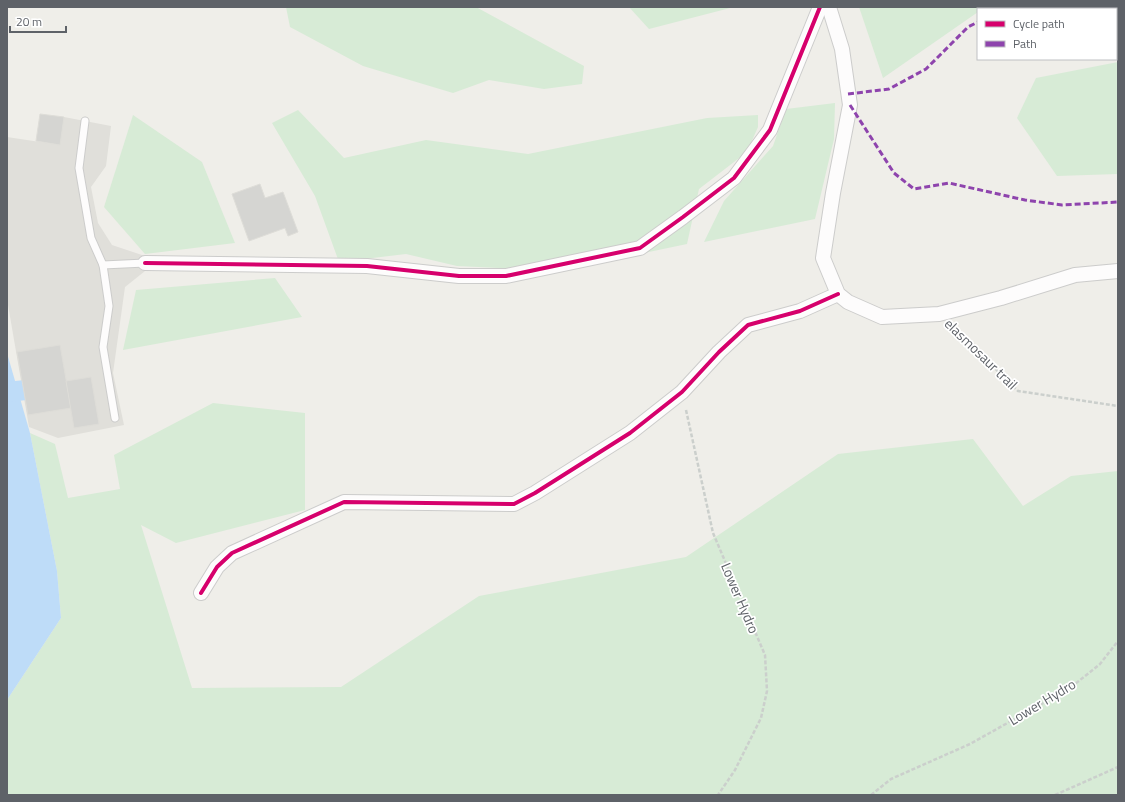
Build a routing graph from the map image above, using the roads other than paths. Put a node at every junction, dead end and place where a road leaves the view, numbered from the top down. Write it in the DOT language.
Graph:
graph roads {
  1 [pos="820,7"];
  2 [pos="829,7"];
  3 [pos="85,121"];
  4 [pos="145,263"];
  5 [pos="103,265"];
  6 [pos="1118,271"];
  7 [pos="838,294"];
  8 [pos="115,418"];
  9 [pos="201,593"];
  1 -- 4 [label="street"];
  2 -- 7 [label="street"];
  3 -- 5 [label="lane"];
  4 -- 5 [label="lane"];
  5 -- 8 [label="lane"];
  6 -- 7 [label="street"];
  7 -- 9 [label="street"];
}
